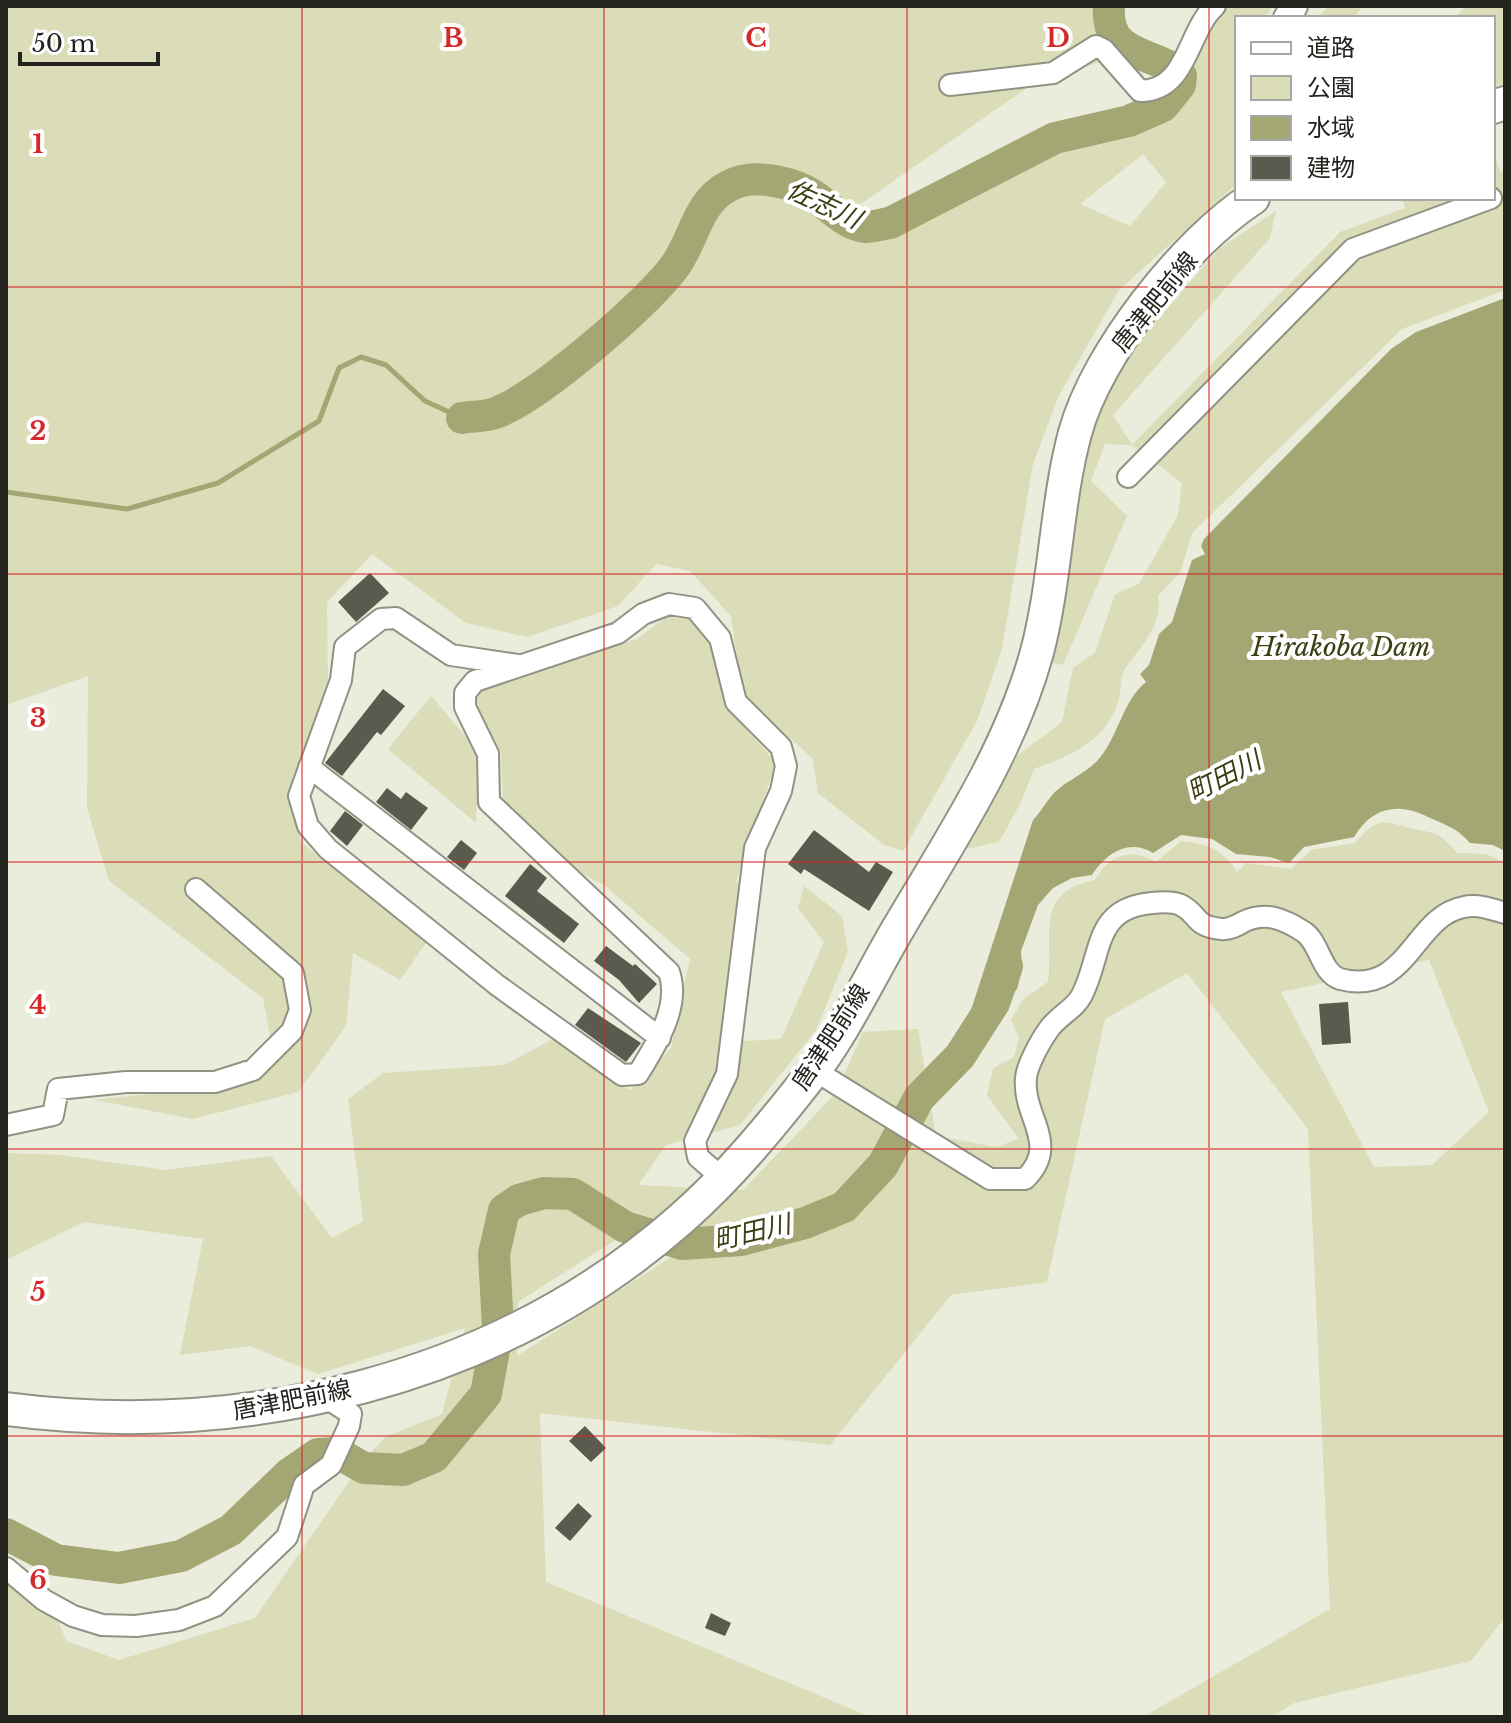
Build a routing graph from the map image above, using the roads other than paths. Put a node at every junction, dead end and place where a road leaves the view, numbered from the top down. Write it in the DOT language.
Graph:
graph roads {
  1 [pos="1215,6"];
  2 [pos="950,85"];
  3 [pos="1251,200"];
  4 [pos="1487,200"];
  5 [pos="1128,477"];
  6 [pos="518,665"];
  7 [pos="309,767"];
  8 [pos="196,889"];
  9 [pos="1505,913"];
  10 [pos="660,1038"];
  11 [pos="826,1077"];
  12 [pos="6,1125"];
  13 [pos="722,1178"];
  14 [pos="325,1397"];
  15 [pos="6,1409"];
  16 [pos="6,1568"];
  1 -- 2 [label="street"];
  3 -- 11 [label="main road, 唐津肥前線"];
  4 -- 5 [label="street"];
  6 -- 7 [label="street"];
  6 -- 10 [label="street"];
  6 -- 13 [label="street"];
  7 -- 10 [label="street"];
  7 -- 10 [label="street"];
  8 -- 12 [label="street"];
  9 -- 11 [label="street"];
  11 -- 13 [label="main road, 唐津肥前線"];
  13 -- 14 [label="main road, 唐津肥前線"];
  14 -- 15 [label="main road, 唐津肥前線"];
  14 -- 16 [label="street"];
}
